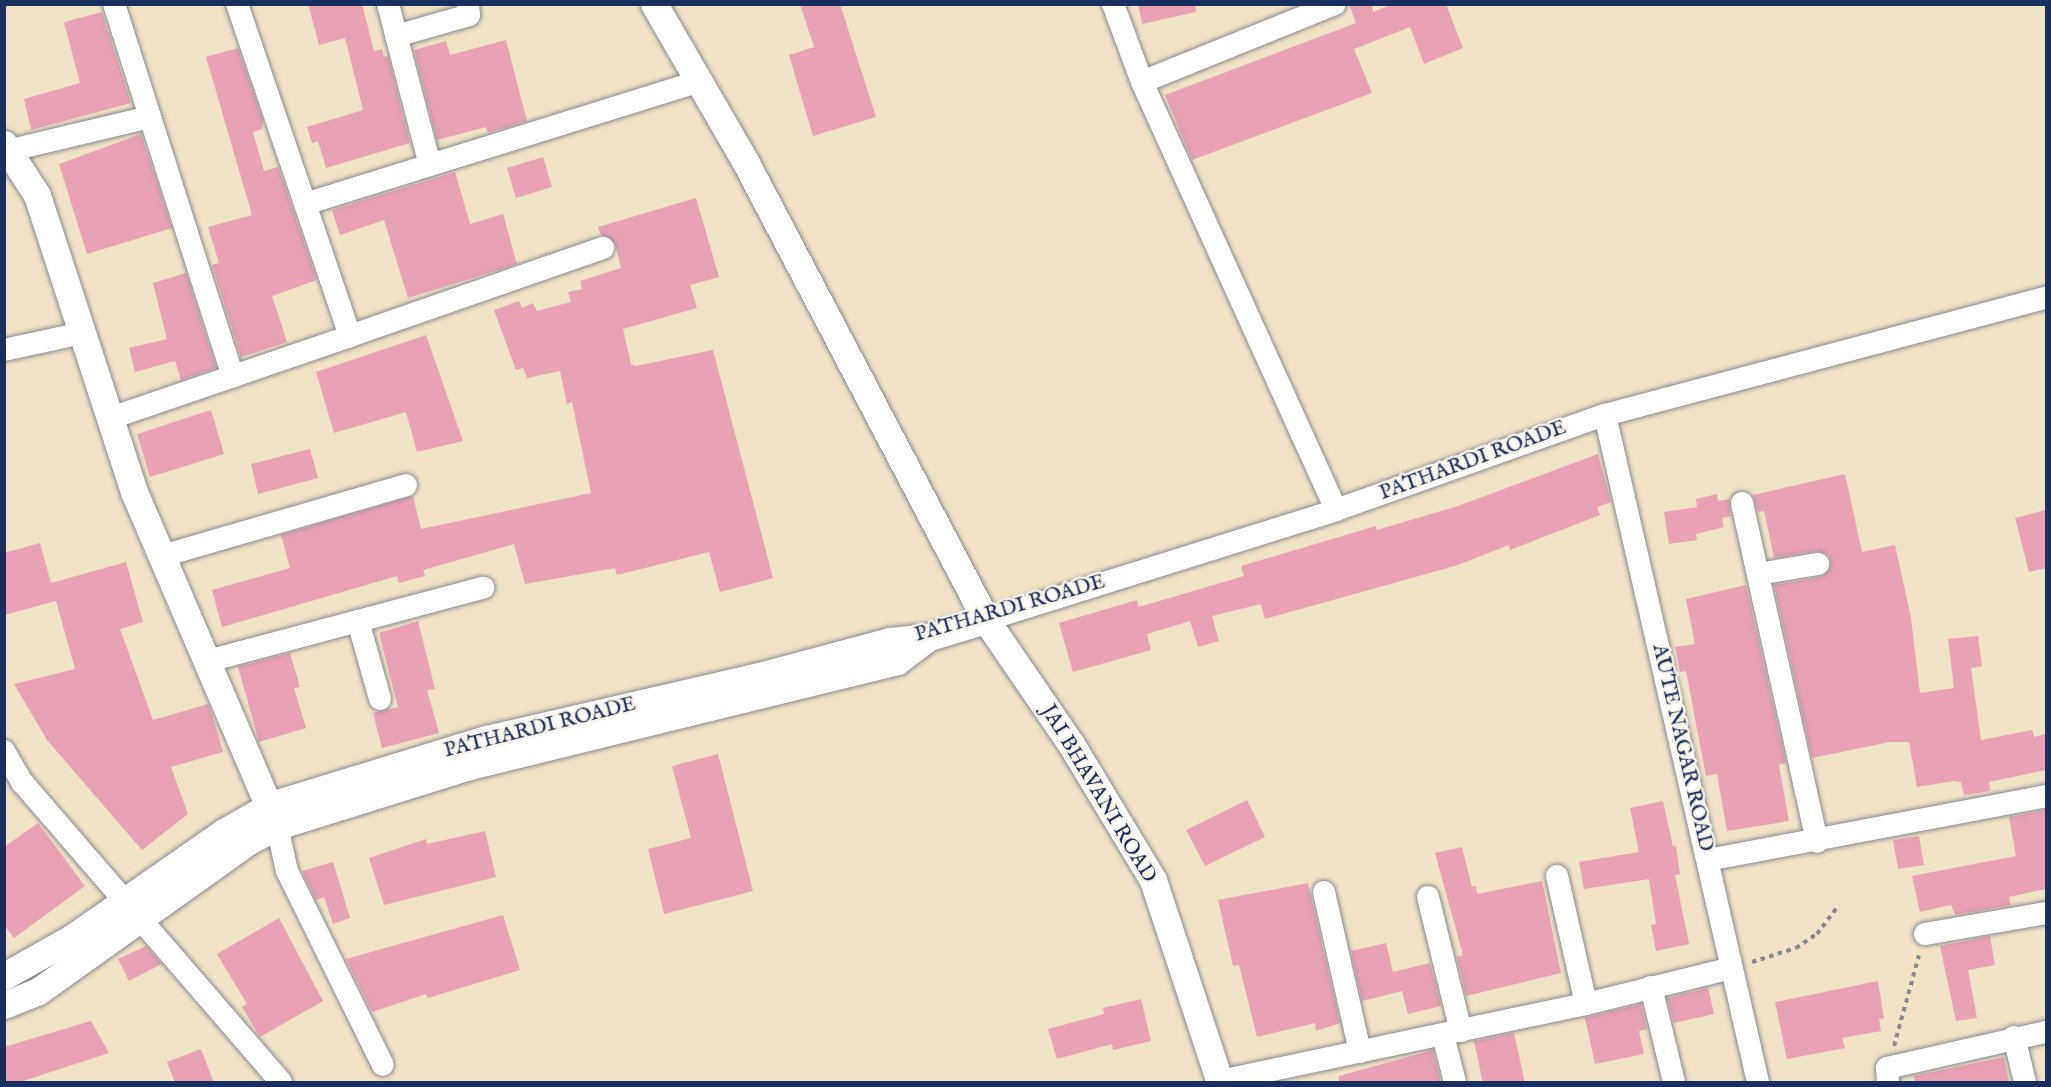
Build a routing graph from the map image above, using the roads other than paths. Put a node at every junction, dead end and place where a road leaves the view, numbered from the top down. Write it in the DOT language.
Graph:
graph roads {
  1 [pos="114,4"];
  2 [pos="237,4"];
  3 [pos="388,4"];
  4 [pos="468,4"];
  5 [pos="654,4"];
  6 [pos="1113,4"];
  7 [pos="1335,4"];
  8 [pos="396,36"];
  9 [pos="699,81"];
  10 [pos="1142,82"];
  11 [pos="150,117"];
  12 [pos="6,148"];
  13 [pos="430,165"];
  14 [pos="305,204"];
  15 [pos="603,248"];
  16 [pos="2046,298"];
  17 [pos="82,333"];
  18 [pos="350,336"];
  19 [pos="4,351"];
  20 [pos="233,376"];
  21 [pos="1605,415"];
  22 [pos="111,418"];
  23 [pos="406,485"];
  24 [pos="1742,503"];
  25 [pos="1336,510"];
  26 [pos="162,556"];
  27 [pos="1818,564"];
  28 [pos="1758,574"];
  29 [pos="483,588"];
  30 [pos="986,620"];
  31 [pos="358,621"];
  32 [pos="208,661"];
  33 [pos="380,699"];
  34 [pos="4,751"];
  35 [pos="2046,796"];
  36 [pos="274,815"];
  37 [pos="1817,842"];
  38 [pos="1708,860"];
  39 [pos="1557,876"];
  40 [pos="1324,892"];
  41 [pos="1428,897"];
  42 [pos="135,908"];
  43 [pos="2046,913"];
  44 [pos="1925,934"];
  45 [pos="1731,968"];
  46 [pos="4,976"];
  47 [pos="1651,987"];
  48 [pos="1586,1004"];
  49 [pos="4,1005"];
  50 [pos="2046,1032"];
  51 [pos="1452,1033"];
  52 [pos="2014,1038"];
  53 [pos="1360,1052"];
  54 [pos="383,1065"];
  55 [pos="1887,1075"];
  56 [pos="1220,1082"];
  57 [pos="281,1083"];
  58 [pos="1455,1083"];
  59 [pos="1674,1083"];
  60 [pos="1758,1083"];
  61 [pos="2025,1083"];
  1 -- 11 [label="street"];
  2 -- 14 [label="street"];
  3 -- 8 [label="street"];
  4 -- 8 [label="street"];
  5 -- 9 [label="street, JAI BHAVANI ROAD"];
  6 -- 10 [label="street"];
  7 -- 10 [label="street"];
  8 -- 13 [label="street"];
  9 -- 13 [label="street"];
  9 -- 30 [label="street, JAI BHAVANI ROAD"];
  10 -- 25 [label="street"];
  11 -- 12 [label="street"];
  11 -- 20 [label="street"];
  12 -- 17 [label="street"];
  13 -- 14 [label="street"];
  14 -- 18 [label="street"];
  15 -- 18 [label="street"];
  16 -- 21 [label="street, PATHARDI ROADE"];
  17 -- 19 [label="street"];
  17 -- 22 [label="street"];
  18 -- 20 [label="street"];
  20 -- 22 [label="street"];
  21 -- 25 [label="street, PATHARDI ROADE"];
  21 -- 38 [label="street, AUTE NAGAR ROAD"];
  22 -- 26 [label="street"];
  23 -- 26 [label="street"];
  24 -- 28 [label="street"];
  25 -- 30 [label="street, PATHARDI ROADE"];
  26 -- 32 [label="street"];
  27 -- 28 [label="street"];
  28 -- 37 [label="street"];
  29 -- 31 [label="street"];
  30 -- 36 [label="street, PATHARDI ROADE"];
  30 -- 56 [label="street, JAI BHAVANI ROAD"];
  31 -- 32 [label="street"];
  31 -- 33 [label="street"];
  32 -- 36 [label="street"];
  34 -- 42 [label="street"];
  35 -- 37 [label="street"];
  36 -- 42 [label="street, PATHARDI ROADE"];
  36 -- 54 [label="street"];
  37 -- 38 [label="street"];
  38 -- 45 [label="street, AUTE NAGAR ROAD"];
  39 -- 48 [label="street"];
  40 -- 53 [label="street"];
  41 -- 51 [label="street"];
  42 -- 46 [label="street, PATHARDI ROADE"];
  42 -- 49 [label="street"];
  42 -- 57 [label="street"];
  43 -- 44 [label="street"];
  45 -- 47 [label="street"];
  45 -- 60 [label="street, AUTE NAGAR ROAD"];
  47 -- 48 [label="street"];
  47 -- 59 [label="street"];
  48 -- 51 [label="street"];
  50 -- 52 [label="street"];
  51 -- 53 [label="street"];
  51 -- 58 [label="street"];
  52 -- 55 [label="street"];
  52 -- 61 [label="street"];
  53 -- 56 [label="street"];
}
